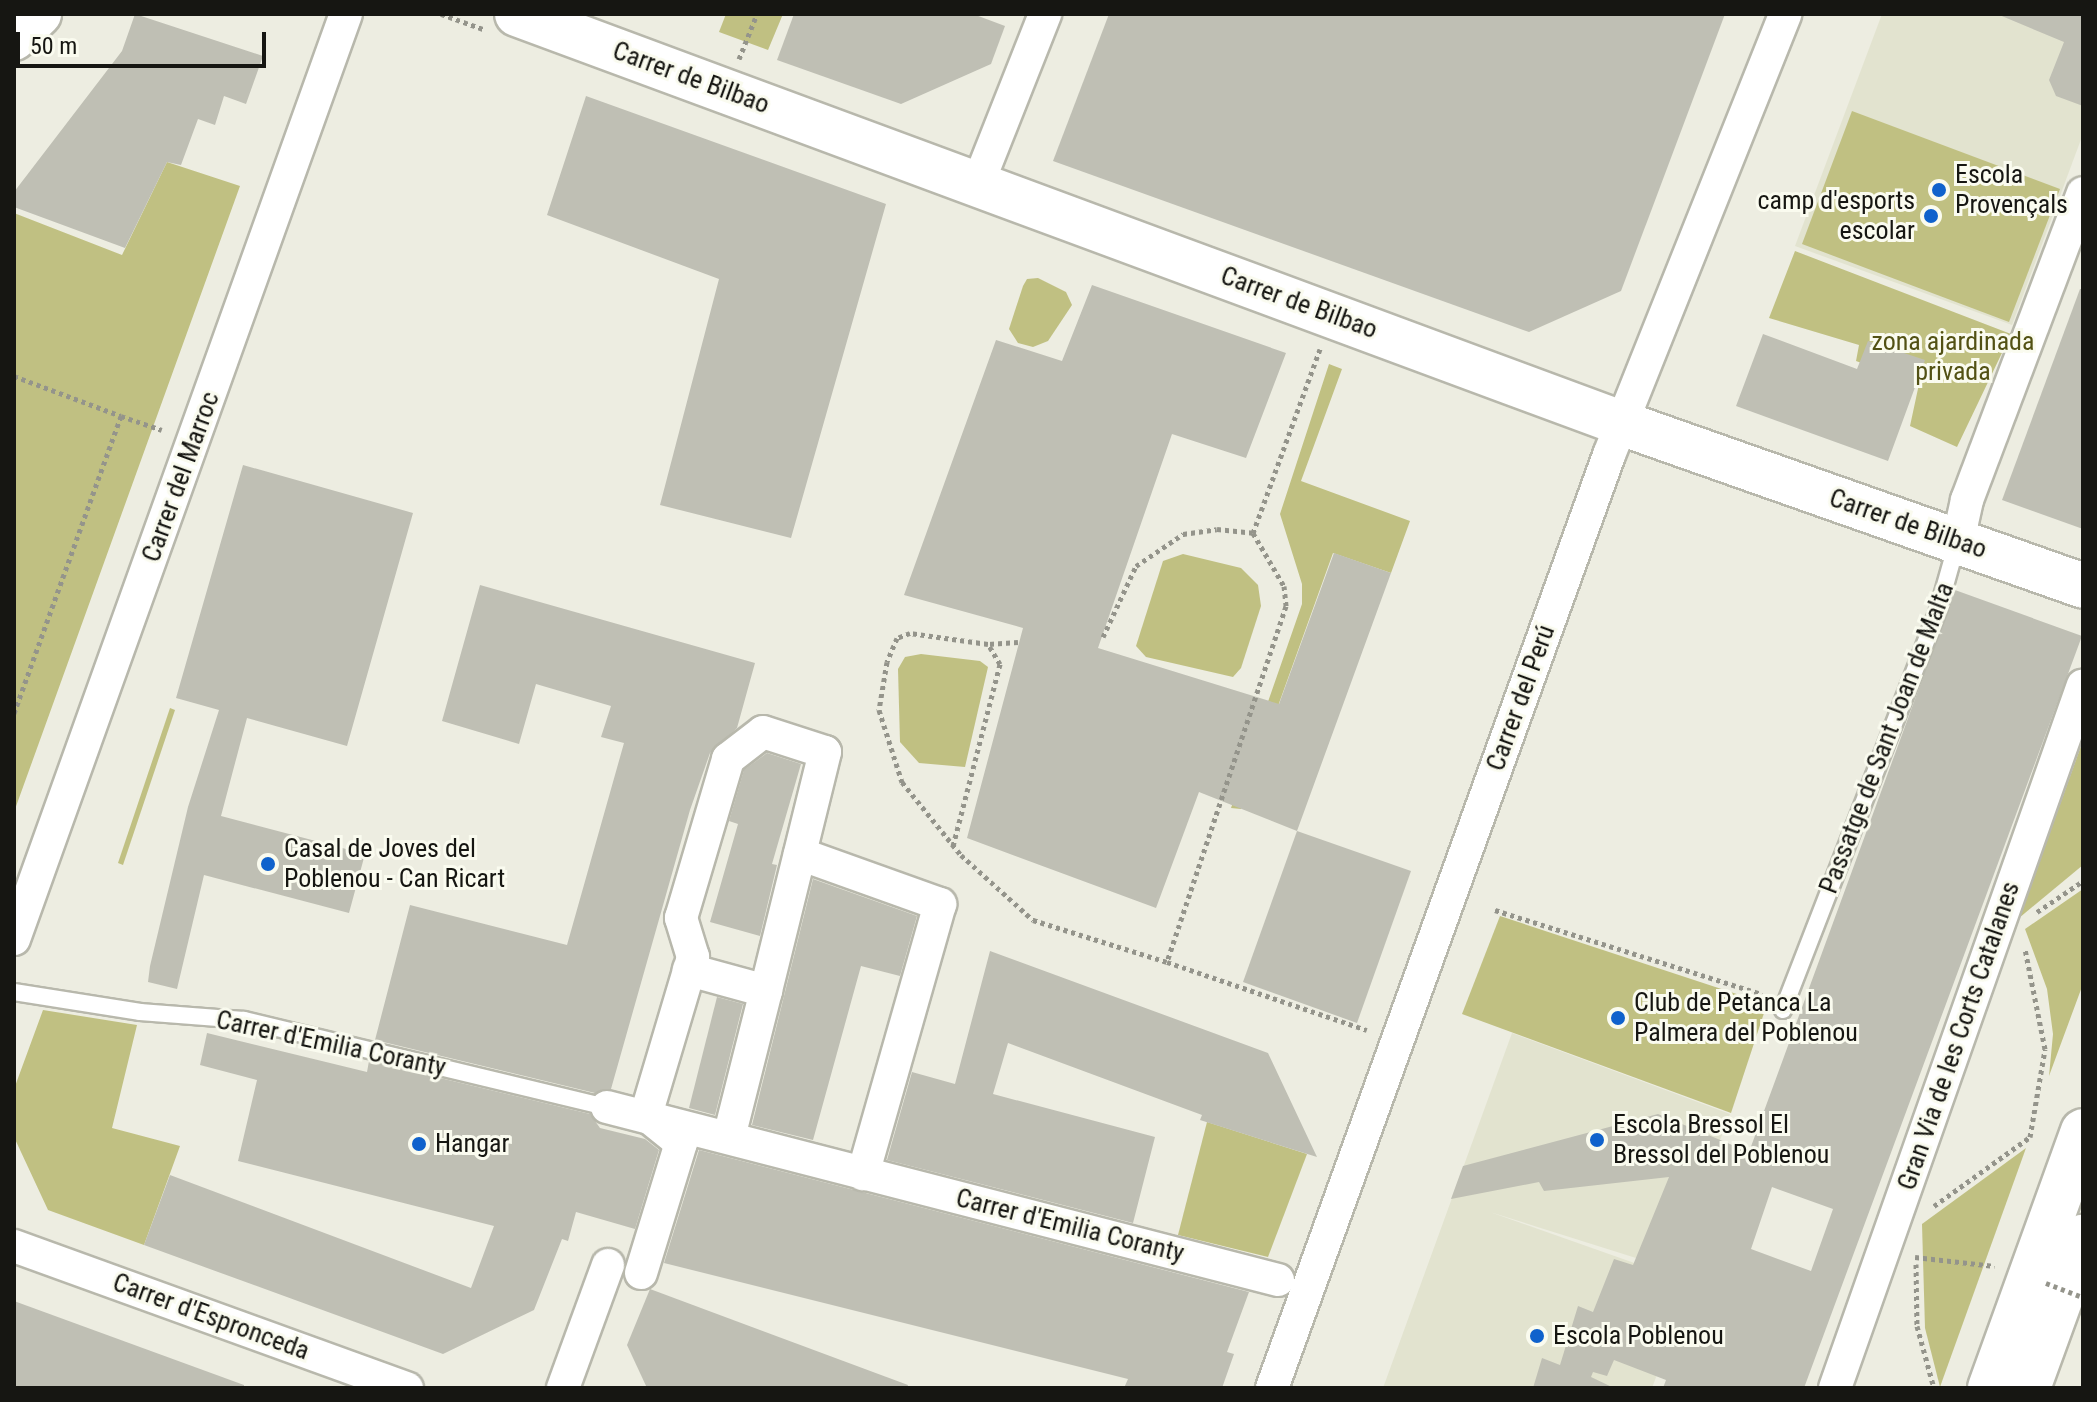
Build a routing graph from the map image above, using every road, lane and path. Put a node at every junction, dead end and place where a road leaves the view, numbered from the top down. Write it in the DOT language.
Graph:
graph roads {
  1 [pos="39,14"];
  2 [pos="346,14"];
  3 [pos="517,14"];
  4 [pos="757,14"];
  5 [pos="1045,14"];
  6 [pos="1785,14"];
  7 [pos="14,38"];
  8 [pos="739,60"];
  9 [pos="979,181"];
  10 [pos="2083,193"];
  11 [pos="1320,348"];
  12 [pos="14,376"];
  13 [pos="121,416"];
  14 [pos="1621,423"];
  15 [pos="164,430"];
  16 [pos="1253,533"];
  17 [pos="1958,541"];
  18 [pos="2083,586"];
  19 [pos="1103,637"];
  20 [pos="1018,642"];
  21 [pos="988,644"];
  22 [pos="2083,685"];
  23 [pos="14,713"];
  24 [pos="953,846"];
  25 [pos="800,854"];
  26 [pos="1495,910"];
  27 [pos="2022,938"];
  28 [pos="14,939"];
  29 [pos="1167,962"];
  30 [pos="689,970"];
  31 [pos="766,991"];
  32 [pos="14,992"];
  33 [pos="1785,1006"];
  34 [pos="1367,1030"];
  35 [pos="607,1107"];
  36 [pos="646,1115"];
  37 [pos="2083,1131"];
  38 [pos="729,1137"];
  39 [pos="863,1174"];
  40 [pos="1905,1217"];
  41 [pos="2083,1237"];
  42 [pos="14,1246"];
  43 [pos="1915,1257"];
  44 [pos="608,1265"];
  45 [pos="641,1273"];
  46 [pos="1278,1280"];
  47 [pos="2038,1280"];
  48 [pos="2083,1297"];
  49 [pos="407,1388"];
  50 [pos="563,1388"];
  51 [pos="1272,1388"];
  52 [pos="1835,1388"];
  53 [pos="1934,1388"];
  54 [pos="1990,1388"];
  55 [pos="2028,1388"];
  1 -- 7 [label="main road"];
  2 -- 28 [label="street, Carrer del Marroc"];
  3 -- 9 [label="main road, Carrer de Bilbao"];
  4 -- 8 [label="path"];
  5 -- 9 [label="street"];
  6 -- 14 [label="street, Carrer del Perú"];
  9 -- 14 [label="main road, Carrer de Bilbao"];
  10 -- 17 [label="street, Passatge de Sant Joan de Malta"];
  11 -- 16 [label="path"];
  12 -- 13 [label="path"];
  13 -- 15 [label="path"];
  13 -- 23 [label="path"];
  14 -- 17 [label="main road, Carrer de Bilbao"];
  14 -- 51 [label="street, Carrer del Perú"];
  16 -- 19 [label="path"];
  16 -- 29 [label="path"];
  17 -- 18 [label="main road, Carrer de Bilbao"];
  17 -- 33 [label="lane, Passatge de Sant Joan de Malta"];
  20 -- 21 [label="path"];
  21 -- 24 [label="path"];
  21 -- 24 [label="path"];
  22 -- 40 [label="street, Gran Via de les Corts Catalanes"];
  24 -- 29 [label="path"];
  25 -- 30 [label="street"];
  25 -- 31 [label="street"];
  25 -- 39 [label="street"];
  26 -- 33 [label="path"];
  27 -- 40 [label="path"];
  29 -- 34 [label="path"];
  30 -- 31 [label="street"];
  30 -- 36 [label="street"];
  31 -- 38 [label="street"];
  32 -- 35 [label="lane, Carrer d'Emilia Coranty"];
  35 -- 36 [label="street, Carrer d'Emilia Coranty"];
  36 -- 38 [label="street, Carrer d'Emilia Coranty"];
  36 -- 45 [label="street, Carrer d'Emilia Coranty"];
  37 -- 47 [label="main road"];
  38 -- 39 [label="street, Carrer d'Emilia Coranty"];
  39 -- 46 [label="street, Carrer d'Emilia Coranty"];
  40 -- 43 [label="path"];
  40 -- 52 [label="street, Gran Via de les Corts Catalanes"];
  41 -- 55 [label="main road"];
  42 -- 49 [label="street, Carrer d'Espronceda"];
  43 -- 47 [label="path"];
  43 -- 53 [label="path"];
  44 -- 50 [label="street"];
  47 -- 48 [label="path, bridge"];
  47 -- 54 [label="main road"];
}
